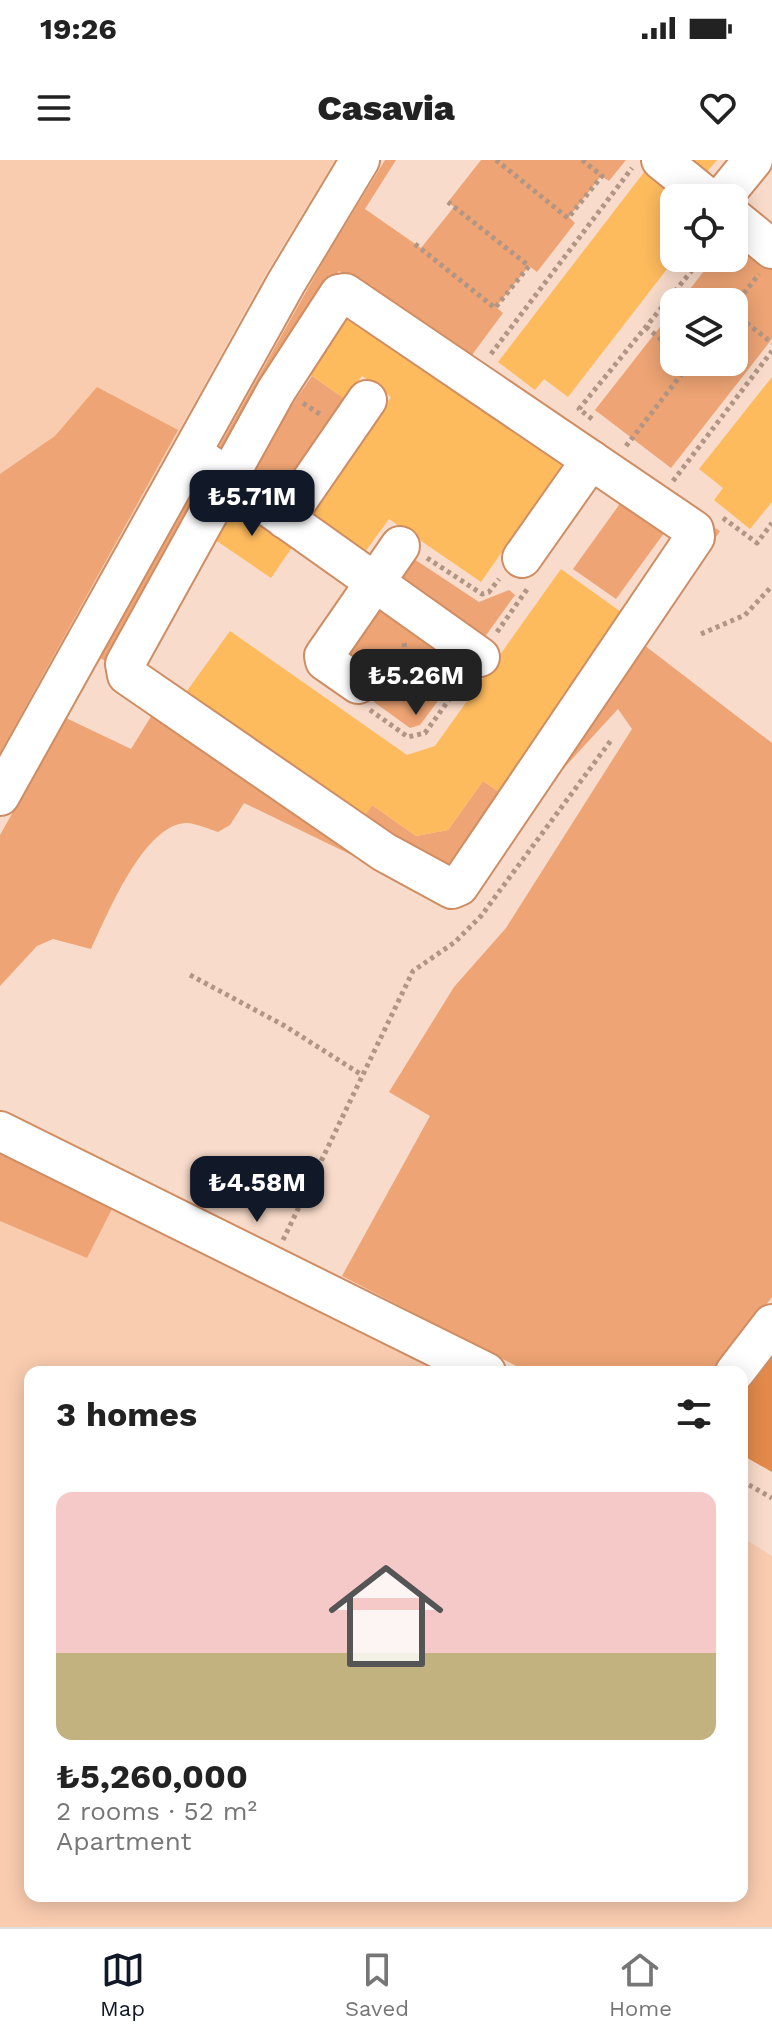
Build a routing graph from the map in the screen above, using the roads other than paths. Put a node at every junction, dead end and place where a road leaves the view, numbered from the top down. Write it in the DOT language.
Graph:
graph roads {
  1 [pos="360,160"];
  2 [pos="753,160"];
  3 [pos="649,161"];
  4 [pos="686,184"];
  5 [pos="733,184"];
  6 [pos="748,235"];
  7 [pos="767,259"];
  8 [pos="367,400"];
  9 [pos="603,441"];
  10 [pos="192,452"];
  11 [pos="228,478"];
  12 [pos="285,519"];
  13 [pos="400,546"];
  14 [pos="518,577"];
  15 [pos="374,582"];
  16 [pos="474,665"];
  17 [pos="358,684"];
  18 [pos="0,796"];
  19 [pos="0,1131"];
  20 [pos="772,1324"];
  21 [pos="474,1366"];
  22 [pos="740,1366"];
  1 -- 10 [label="street"];
  2 -- 5 [label="street"];
  3 -- 4 [label="street"];
  6 -- 7 [label="street"];
  8 -- 12 [label="street"];
  9 -- 11 [label="street"];
  9 -- 11 [label="street"];
  9 -- 14 [label="street"];
  10 -- 11 [label="street"];
  10 -- 18 [label="street"];
  11 -- 12 [label="street"];
  12 -- 15 [label="street"];
  13 -- 15 [label="street"];
  15 -- 16 [label="street"];
  15 -- 17 [label="street"];
  19 -- 21 [label="street"];
  20 -- 22 [label="street"];
}
